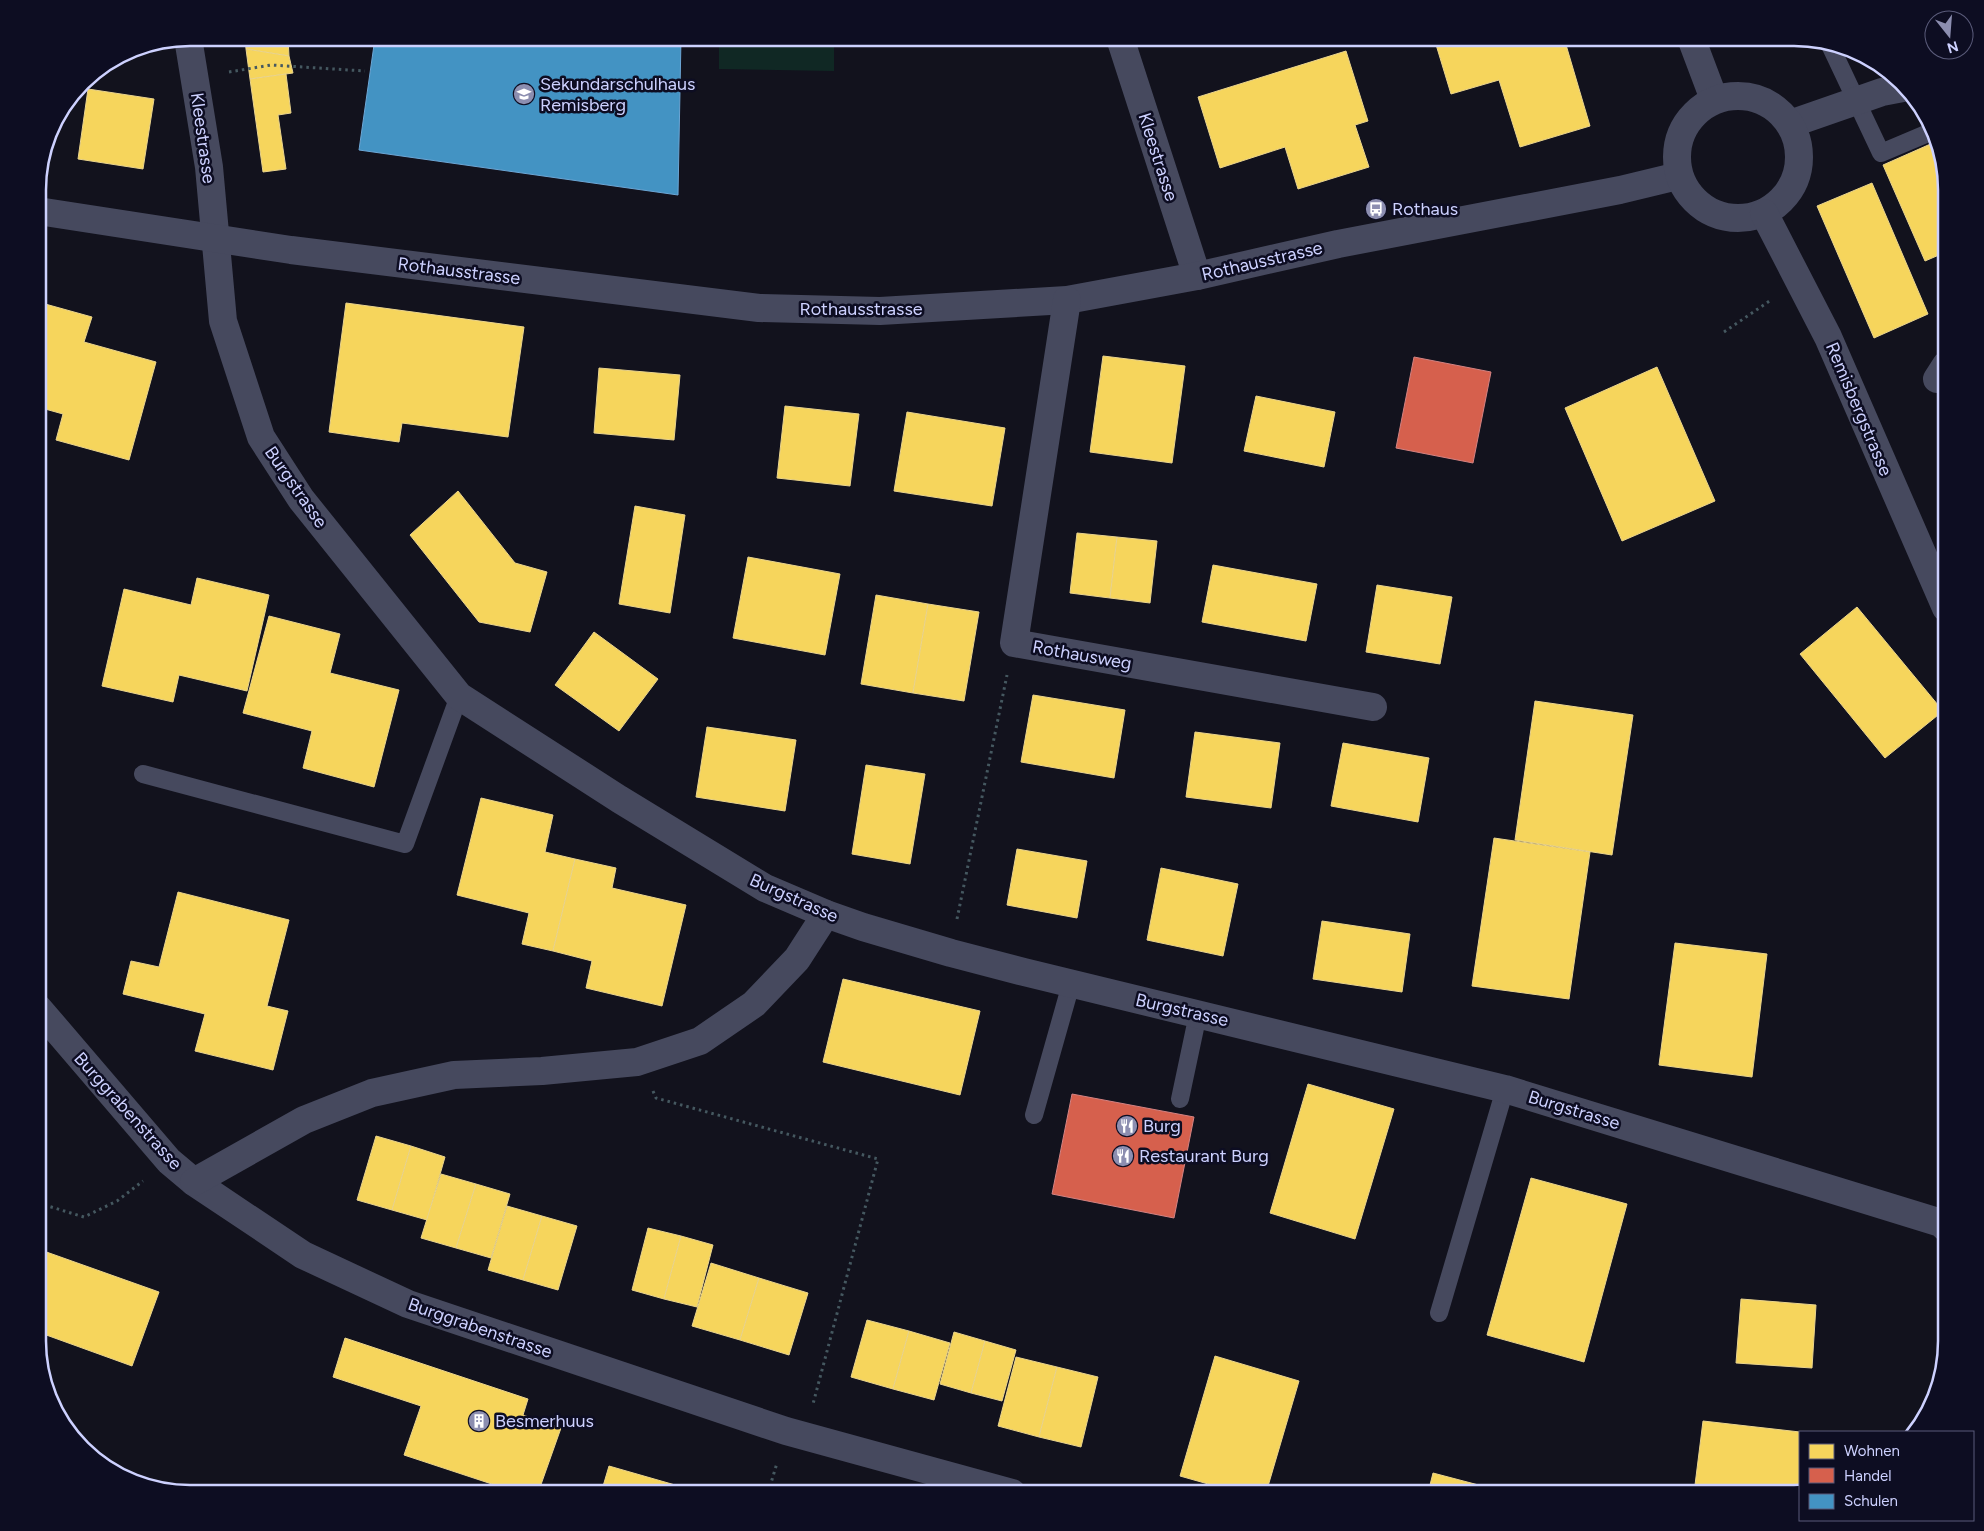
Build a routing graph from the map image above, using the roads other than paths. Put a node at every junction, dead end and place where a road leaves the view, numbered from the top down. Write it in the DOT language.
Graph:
graph roads {
  1 [pos="189,46"];
  2 [pos="1123,46"];
  3 [pos="1693,46"];
  4 [pos="1833,52"];
  5 [pos="1897,89"];
  6 [pos="1714,99"];
  7 [pos="1856,101"];
  8 [pos="1790,124"];
  9 [pos="1926,134"];
  10 [pos="1678,176"];
  11 [pos="47,212"];
  12 [pos="1764,213"];
  13 [pos="215,239"];
  14 [pos="1197,276"];
  15 [pos="1067,300"];
  16 [pos="1938,586"];
  17 [pos="459,696"];
  18 [pos="1373,707"];
  19 [pos="143,774"];
  20 [pos="826,914"];
  21 [pos="1071,984"];
  22 [pos="1198,1014"];
  23 [pos="47,1018"];
  24 [pos="1505,1089"];
  25 [pos="1180,1100"];
  26 [pos="1034,1115"];
  27 [pos="194,1182"];
  28 [pos="1938,1222"];
  29 [pos="1439,1313"];
  30 [pos="980,1485"];
  1 -- 13 [label="street, Kleestrasse"];
  2 -- 14 [label="street, Kleestrasse"];
  3 -- 6 [label="street"];
  4 -- 7 [label="lane"];
  5 -- 7 [label="street"];
  6 -- 8 [label="street"];
  6 -- 10 [label="street"];
  7 -- 8 [label="street"];
  7 -- 9 [label="lane"];
  8 -- 12 [label="street"];
  10 -- 12 [label="street"];
  10 -- 14 [label="street, Rothausstrasse"];
  11 -- 13 [label="street, Rothausstrasse"];
  12 -- 16 [label="street, Remisbergstrasse"];
  13 -- 15 [label="street, Rothausstrasse"];
  13 -- 17 [label="street, Burgstrasse"];
  14 -- 15 [label="street, Rothausstrasse"];
  15 -- 18 [label="street, Rothausweg"];
  17 -- 19 [label="lane"];
  17 -- 20 [label="street, Burgstrasse"];
  20 -- 21 [label="street, Burgstrasse"];
  20 -- 27 [label="street"];
  21 -- 22 [label="street, Burgstrasse"];
  21 -- 26 [label="lane"];
  22 -- 24 [label="street, Burgstrasse"];
  22 -- 25 [label="lane"];
  23 -- 27 [label="street, Burggrabenstrasse"];
  24 -- 28 [label="street, Burgstrasse"];
  24 -- 29 [label="lane"];
  27 -- 30 [label="street, Burggrabenstrasse"];
}
